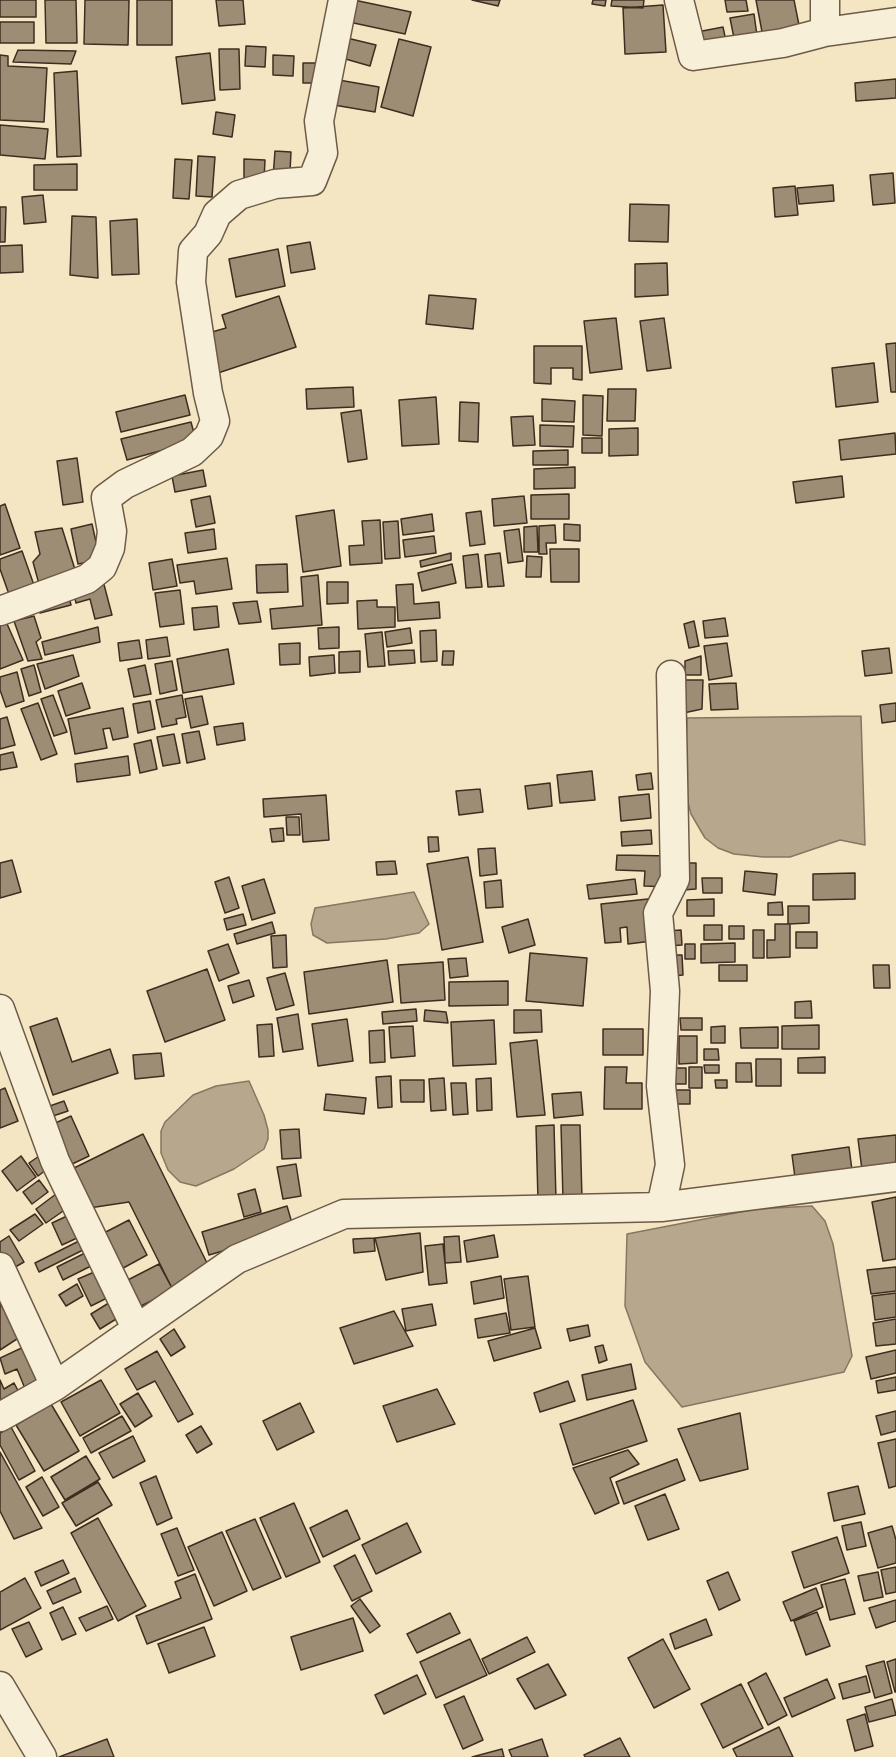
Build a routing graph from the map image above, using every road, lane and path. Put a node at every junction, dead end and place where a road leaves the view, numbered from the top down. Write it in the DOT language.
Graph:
graph roads {
  1 [pos="343,0"];
  2 [pos="679,0"];
  3 [pos="825,0"];
  4 [pos="896,22"];
  5 [pos="825,32"];
  6 [pos="0,611"];
  7 [pos="671,675"];
  8 [pos="0,1009"];
  9 [pos="896,1177"];
  10 [pos="661,1207"];
  11 [pos="0,1267"];
  12 [pos="136,1328"];
  13 [pos="55,1386"];
  14 [pos="0,1417"];
  15 [pos="0,1686"];
  16 [pos="42,1757"];
  1 -- 6 [label="street"];
  2 -- 5 [label="street"];
  3 -- 5 [label="street"];
  4 -- 5 [label="street"];
  7 -- 10 [label="street"];
  8 -- 12 [label="street"];
  9 -- 10 [label="street"];
  10 -- 12 [label="street"];
  11 -- 13 [label="street"];
  12 -- 13 [label="street"];
  13 -- 14 [label="street"];
  15 -- 16 [label="street"];
}
